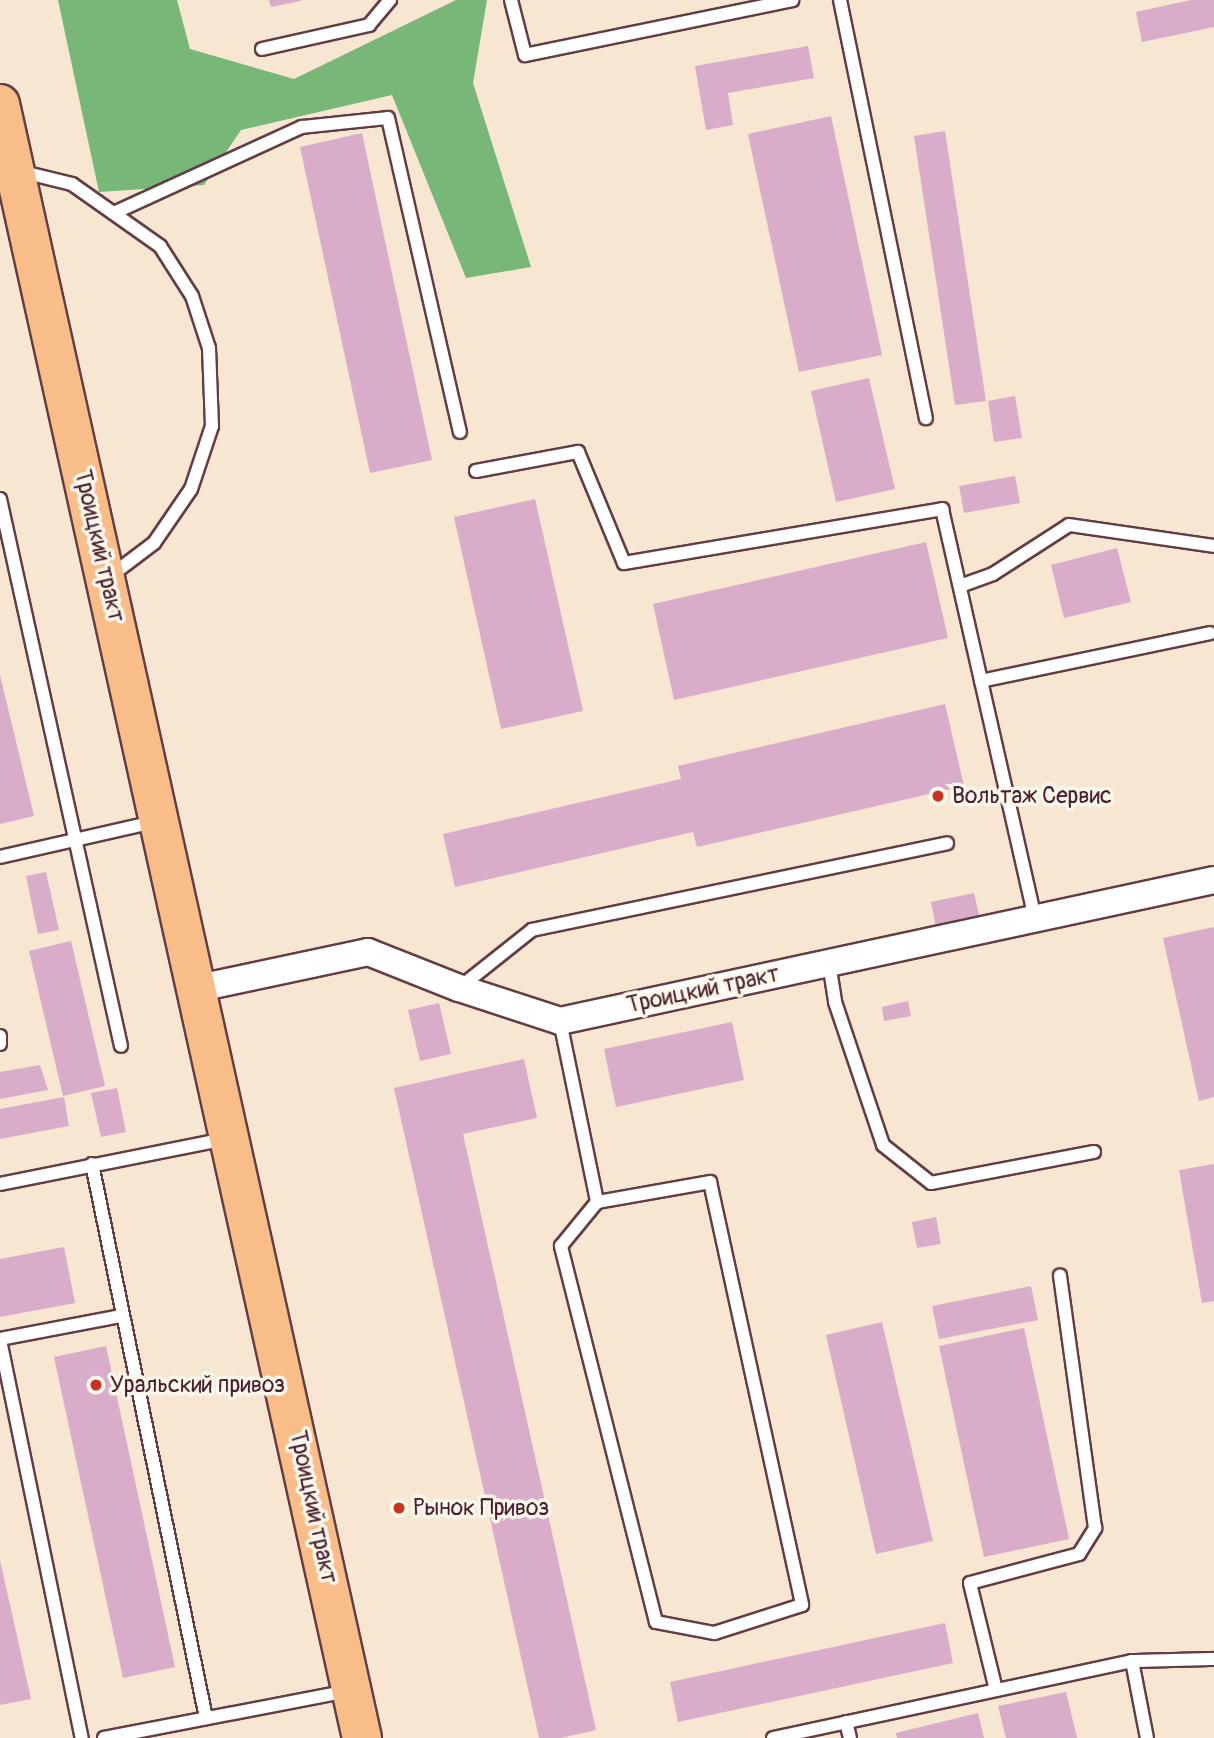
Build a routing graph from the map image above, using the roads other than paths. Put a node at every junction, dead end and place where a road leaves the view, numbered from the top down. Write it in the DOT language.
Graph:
graph roads {
  1 [pos="390,0"];
  2 [pos="511,0"];
  3 [pos="792,0"];
  4 [pos="840,0"];
  5 [pos="262,49"];
  6 [pos="0,104"];
  7 [pos="15,170"];
  8 [pos="116,212"];
  9 [pos="926,418"];
  10 [pos="460,432"];
  11 [pos="476,471"];
  12 [pos="0,499"];
  13 [pos="1214,546"];
  14 [pos="106,579"];
  15 [pos="960,586"];
  16 [pos="1210,633"];
  17 [pos="981,681"];
  18 [pos="161,820"];
  19 [pos="76,839"];
  20 [pos="947,843"];
  21 [pos="0,857"];
  22 [pos="1214,880"];
  23 [pos="1035,918"];
  24 [pos="829,962"];
  25 [pos="458,988"];
  26 [pos="199,989"];
  27 [pos="559,1021"];
  28 [pos="0,1036"];
  29 [pos="0,1045"];
  30 [pos="121,1046"];
  31 [pos="233,1138"];
  32 [pos="1094,1152"];
  33 [pos="92,1164"];
  34 [pos="0,1184"];
  35 [pos="597,1202"];
  36 [pos="1060,1275"];
  37 [pos="121,1316"];
  38 [pos="0,1340"];
  39 [pos="1214,1659"];
  40 [pos="1132,1661"];
  41 [pos="996,1690"];
  42 [pos="352,1691"];
  43 [pos="206,1718"];
  44 [pos="846,1722"];
  45 [pos="126,1736"];
  46 [pos="82,1738"];
  47 [pos="104,1738"];
  48 [pos="362,1738"];
  49 [pos="773,1738"];
  50 [pos="850,1738"];
  51 [pos="1147,1738"];
  1 -- 5 [label="lane"];
  2 -- 3 [label="lane"];
  4 -- 9 [label="lane"];
  6 -- 7 [label="main road, Троицкий тракт"];
  7 -- 8 [label="lane"];
  7 -- 14 [label="main road, Троицкий тракт"];
  8 -- 10 [label="lane"];
  8 -- 14 [label="lane"];
  11 -- 15 [label="lane"];
  12 -- 19 [label="lane"];
  13 -- 15 [label="lane"];
  14 -- 18 [label="main road, Троицкий тракт"];
  15 -- 17 [label="lane"];
  16 -- 17 [label="lane"];
  17 -- 23 [label="lane"];
  18 -- 19 [label="lane"];
  18 -- 26 [label="main road, Троицкий тракт"];
  19 -- 21 [label="lane"];
  19 -- 30 [label="lane"];
  20 -- 25 [label="lane"];
  22 -- 23 [label="street, Троицкий тракт"];
  23 -- 24 [label="street, Троицкий тракт"];
  24 -- 27 [label="street, Троицкий тракт"];
  24 -- 32 [label="lane"];
  25 -- 26 [label="street"];
  25 -- 27 [label="street"];
  26 -- 31 [label="main road, Троицкий тракт"];
  27 -- 35 [label="lane"];
  28 -- 29 [label="lane"];
  31 -- 33 [label="lane"];
  31 -- 42 [label="main road, Троицкий тракт"];
  33 -- 34 [label="lane"];
  33 -- 37 [label="lane"];
  35 -- 35 [label="lane"];
  36 -- 41 [label="lane"];
  37 -- 38 [label="lane"];
  37 -- 43 [label="lane"];
  38 -- 46 [label="lane"];
  39 -- 40 [label="lane"];
  40 -- 41 [label="lane"];
  40 -- 51 [label="lane"];
  41 -- 44 [label="lane"];
  42 -- 43 [label="lane"];
  42 -- 48 [label="main road, Троицкий тракт"];
  43 -- 45 [label="lane"];
  44 -- 49 [label="lane"];
  44 -- 50 [label="lane"];
  45 -- 47 [label="lane"];
}
